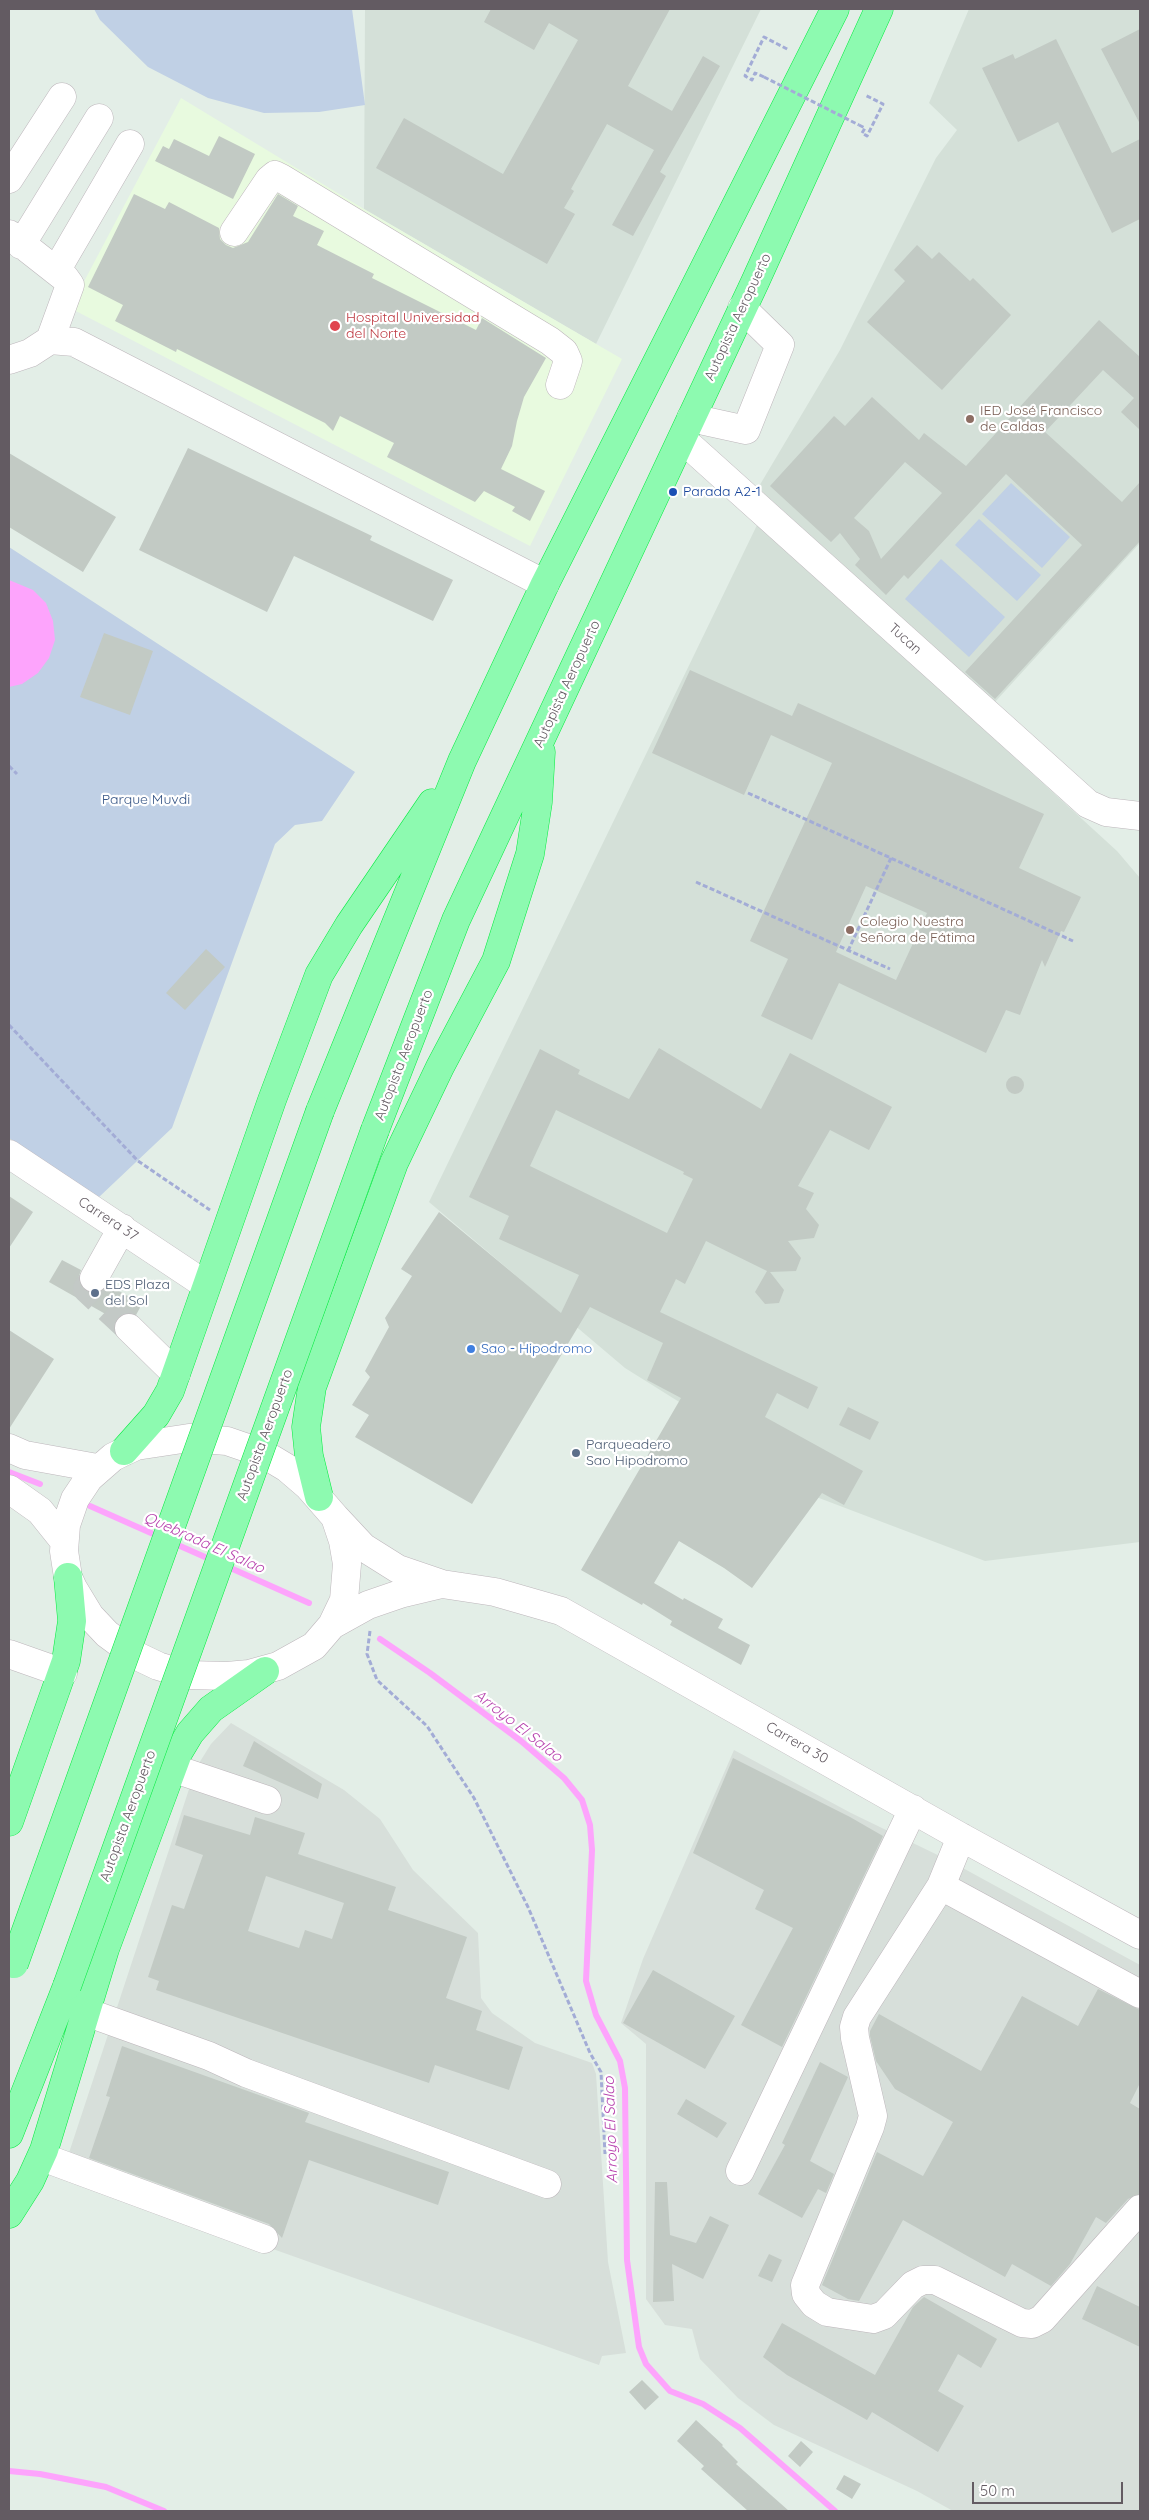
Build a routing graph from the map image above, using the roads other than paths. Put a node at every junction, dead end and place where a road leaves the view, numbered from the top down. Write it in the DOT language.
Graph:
graph roads {
  1 [pos="835,9"];
  2 [pos="879,9"];
  3 [pos="62,97"];
  4 [pos="99,118"];
  5 [pos="130,144"];
  6 [pos="9,179"];
  7 [pos="234,232"];
  8 [pos="15,240"];
  9 [pos="56,271"];
  10 [pos="742,308"];
  11 [pos="50,340"];
  12 [pos="9,360"];
  13 [pos="560,385"];
  14 [pos="686,428"];
  15 [pos="546,584"];
  16 [pos="543,736"];
  17 [pos="462,761"];
  18 [pos="1140,816"];
  19 [pos="9,1154"];
  20 [pos="122,1228"];
  21 [pos="94,1278"];
  22 [pos="206,1285"];
  23 [pos="129,1328"];
  24 [pos="176,1374"];
  25 [pos="9,1448"];
  26 [pos="124,1451"];
  27 [pos="98,1468"];
  28 [pos="9,1489"];
  29 [pos="327,1507"];
  30 [pos="64,1541"];
  31 [pos="68,1576"];
  32 [pos="442,1584"];
  33 [pos="332,1625"];
  34 [pos="9,1654"];
  35 [pos="265,1671"];
  36 [pos="63,1673"];
  37 [pos="172,1768"];
  38 [pos="267,1800"];
  39 [pos="913,1809"];
  40 [pos="9,1822"];
  41 [pos="961,1837"];
  42 [pos="941,1886"];
  43 [pos="1140,1935"];
  44 [pos="11,1971"];
  45 [pos="1140,1994"];
  46 [pos="86,2012"];
  47 [pos="9,2134"];
  48 [pos="42,2157"];
  49 [pos="740,2171"];
  50 [pos="547,2184"];
  51 [pos="1140,2209"];
  52 [pos="9,2214"];
  53 [pos="264,2239"];
  1 -- 15 [label="highway"];
  2 -- 10 [label="highway, Autopista Aeropuerto"];
  3 -- 6 [label="street"];
  4 -- 8 [label="street"];
  5 -- 9 [label="street"];
  7 -- 13 [label="street"];
  8 -- 9 [label="street"];
  9 -- 11 [label="street"];
  10 -- 14 [label="highway, Autopista Aeropuerto"];
  10 -- 14 [label="street"];
  11 -- 12 [label="street"];
  11 -- 15 [label="street"];
  14 -- 16 [label="highway, Autopista Aeropuerto"];
  14 -- 18 [label="street, Tucan"];
  15 -- 17 [label="highway"];
  16 -- 29 [label="highway"];
  16 -- 47 [label="highway, Autopista Aeropuerto, bridge"];
  17 -- 22 [label="highway"];
  17 -- 44 [label="highway, bridge"];
  19 -- 20 [label="street, Carrera 37"];
  20 -- 21 [label="street"];
  20 -- 22 [label="street, Carrera 37"];
  22 -- 24 [label="highway"];
  23 -- 24 [label="street"];
  24 -- 26 [label="highway"];
  25 -- 27 [label="street"];
  26 -- 27 [label="street, Carrera 30"];
  26 -- 29 [label="street, Carrera 30"];
  27 -- 30 [label="street"];
  28 -- 30 [label="street"];
  29 -- 32 [label="street, Carrera 30"];
  29 -- 33 [label="street"];
  30 -- 31 [label="street"];
  31 -- 35 [label="street"];
  31 -- 36 [label="highway"];
  32 -- 33 [label="street, Carrera 30"];
  32 -- 39 [label="street, Carrera 30"];
  33 -- 35 [label="street"];
  34 -- 36 [label="street"];
  35 -- 37 [label="highway"];
  36 -- 40 [label="highway"];
  37 -- 38 [label="street"];
  37 -- 46 [label="highway"];
  39 -- 41 [label="street, Carrera 30"];
  39 -- 49 [label="street"];
  41 -- 42 [label="street"];
  41 -- 43 [label="street, Carrera 30"];
  42 -- 45 [label="street"];
  42 -- 51 [label="street"];
  46 -- 48 [label="highway"];
  46 -- 50 [label="street"];
  48 -- 52 [label="highway"];
  48 -- 53 [label="street"];
}
